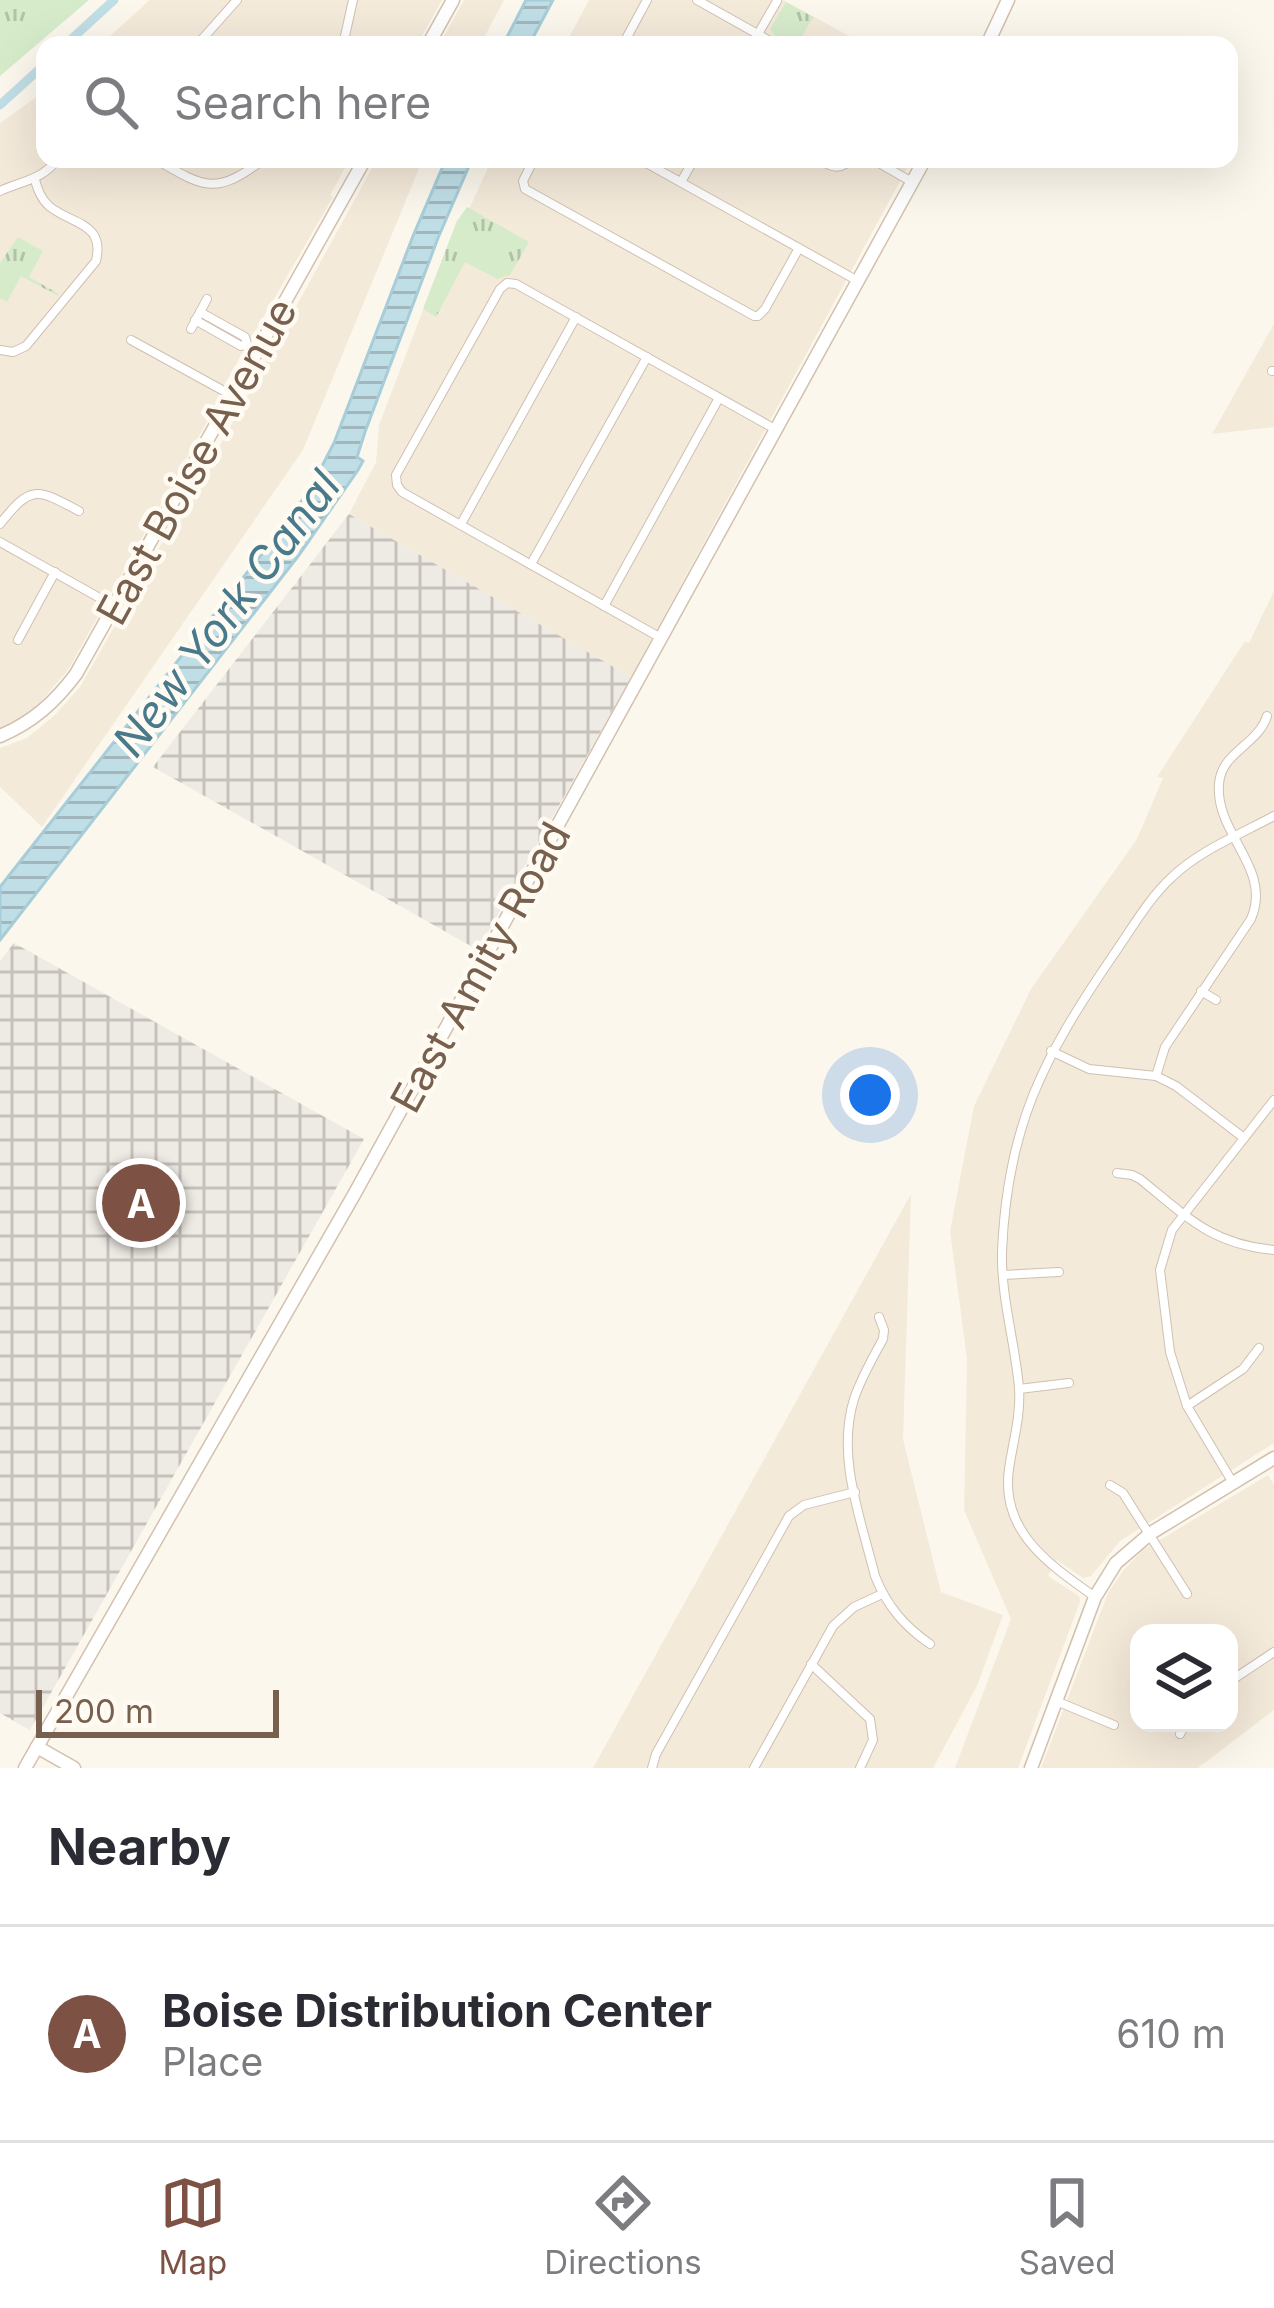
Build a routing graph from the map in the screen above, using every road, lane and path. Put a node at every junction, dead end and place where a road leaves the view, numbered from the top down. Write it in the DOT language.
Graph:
graph roads {
  1 [pos="237,0"];
  2 [pos="353,0"];
  3 [pos="453,0"];
  4 [pos="647,0"];
  5 [pos="697,0"];
  6 [pos="1008,0"];
  7 [pos="777,1"];
  8 [pos="758,34"];
  9 [pos="205,36"];
  10 [pos="345,36"];
  11 [pos="433,36"];
  12 [pos="628,36"];
  13 [pos="761,36"];
  14 [pos="991,36"];
  15 [pos="50,168"];
  16 [pos="171,168"];
  17 [pos="251,168"];
  18 [pos="359,168"];
  19 [pos="530,168"];
  20 [pos="655,168"];
  21 [pos="689,168"];
  22 [pos="888,168"];
  23 [pos="920,168"];
  24 [pos="35,180"];
  25 [pos="681,182"];
  26 [pos="912,182"];
  27 [pos="0,191"];
  28 [pos="799,248"];
  29 [pos="858,281"];
  30 [pos="207,299"];
  31 [pos="576,317"];
  32 [pos="131,340"];
  33 [pos="252,347"];
  34 [pos="0,350"];
  35 [pos="647,357"];
  36 [pos="233,396"];
  37 [pos="719,398"];
  38 [pos="775,429"];
  39 [pos="79,511"];
  40 [pos="0,524"];
  41 [pos="460,524"];
  42 [pos="0,542"];
  43 [pos="531,564"];
  44 [pos="55,572"];
  45 [pos="115,606"];
  46 [pos="604,606"];
  47 [pos="661,638"];
  48 [pos="18,640"];
  49 [pos="1267,716"];
  50 [pos="0,736"];
  51 [pos="1274,816"];
  52 [pos="1234,838"];
  53 [pos="1201,991"];
  54 [pos="1216,1000"];
  55 [pos="1051,1051"];
  56 [pos="1156,1076"];
  57 [pos="1274,1100"];
  58 [pos="1244,1138"];
  59 [pos="1118,1173"];
  60 [pos="1183,1214"];
  61 [pos="1274,1250"];
  62 [pos="1059,1272"];
  63 [pos="1003,1275"];
  64 [pos="879,1317"];
  65 [pos="1259,1348"];
  66 [pos="1070,1383"];
  67 [pos="1019,1389"];
  68 [pos="1187,1406"];
  69 [pos="1274,1458"];
  70 [pos="1233,1483"];
  71 [pos="1110,1485"];
  72 [pos="855,1492"];
  73 [pos="1151,1533"];
  74 [pos="882,1594"];
  75 [pos="1187,1594"];
  76 [pos="1095,1597"];
  77 [pos="930,1644"];
  78 [pos="1274,1652"];
  79 [pos="811,1664"];
  80 [pos="1238,1676"];
  81 [pos="1056,1701"];
  82 [pos="1114,1725"];
  83 [pos="37,1747"];
  84 [pos="25,1768"];
  85 [pos="74,1768"];
  86 [pos="652,1768"];
  87 [pos="754,1768"];
  88 [pos="860,1768"];
  89 [pos="1031,1768"];
  1 -- 9 [label="street"];
  2 -- 10 [label="street"];
  3 -- 11 [label="street"];
  4 -- 12 [label="street"];
  5 -- 8 [label="street"];
  6 -- 14 [label="street"];
  7 -- 8 [label="street"];
  8 -- 13 [label="street"];
  15 -- 24 [label="street"];
  16 -- 17 [label="street"];
  18 -- 33 [label="street, East Boise Avenue"];
  19 -- 28 [label="street"];
  20 -- 25 [label="street"];
  21 -- 25 [label="street"];
  22 -- 26 [label="street"];
  23 -- 26 [label="street, East Amity Road"];
  24 -- 27 [label="street"];
  24 -- 34 [label="street"];
  25 -- 28 [label="street"];
  26 -- 29 [label="street, East Amity Road"];
  28 -- 29 [label="street"];
  29 -- 38 [label="street, East Amity Road"];
  30 -- 33 [label="street"];
  31 -- 35 [label="street"];
  31 -- 41 [label="street"];
  31 -- 41 [label="street"];
  32 -- 36 [label="street"];
  33 -- 36 [label="street, East Boise Avenue"];
  35 -- 37 [label="street"];
  35 -- 43 [label="street"];
  36 -- 45 [label="street, East Boise Avenue"];
  37 -- 38 [label="street"];
  37 -- 46 [label="street"];
  38 -- 47 [label="street, East Amity Road"];
  39 -- 40 [label="street"];
  41 -- 43 [label="street"];
  42 -- 44 [label="street"];
  43 -- 46 [label="street"];
  44 -- 45 [label="street"];
  44 -- 48 [label="street"];
  45 -- 50 [label="street, East Boise Avenue"];
  46 -- 47 [label="street"];
  47 -- 83 [label="street, East Amity Road"];
  49 -- 52 [label="street"];
  51 -- 52 [label="street"];
  52 -- 53 [label="street"];
  52 -- 55 [label="street"];
  53 -- 54 [label="street"];
  53 -- 56 [label="street"];
  55 -- 56 [label="street"];
  55 -- 63 [label="street"];
  56 -- 58 [label="street"];
  57 -- 58 [label="street"];
  58 -- 60 [label="street"];
  59 -- 60 [label="street"];
  60 -- 61 [label="street"];
  60 -- 68 [label="street"];
  62 -- 63 [label="street"];
  63 -- 67 [label="street"];
  64 -- 72 [label="street"];
  65 -- 68 [label="street"];
  66 -- 67 [label="street"];
  67 -- 76 [label="street"];
  68 -- 70 [label="street"];
  69 -- 70 [label="street"];
  70 -- 73 [label="street"];
  71 -- 73 [label="street"];
  72 -- 74 [label="street"];
  72 -- 86 [label="street"];
  73 -- 75 [label="street"];
  73 -- 76 [label="street"];
  74 -- 77 [label="street"];
  74 -- 79 [label="street"];
  76 -- 81 [label="street"];
  78 -- 80 [label="street"];
  79 -- 87 [label="street"];
  79 -- 88 [label="street"];
  81 -- 82 [label="street"];
  81 -- 89 [label="street"];
  83 -- 84 [label="street, East Amity Road"];
  83 -- 85 [label="street"];
}
